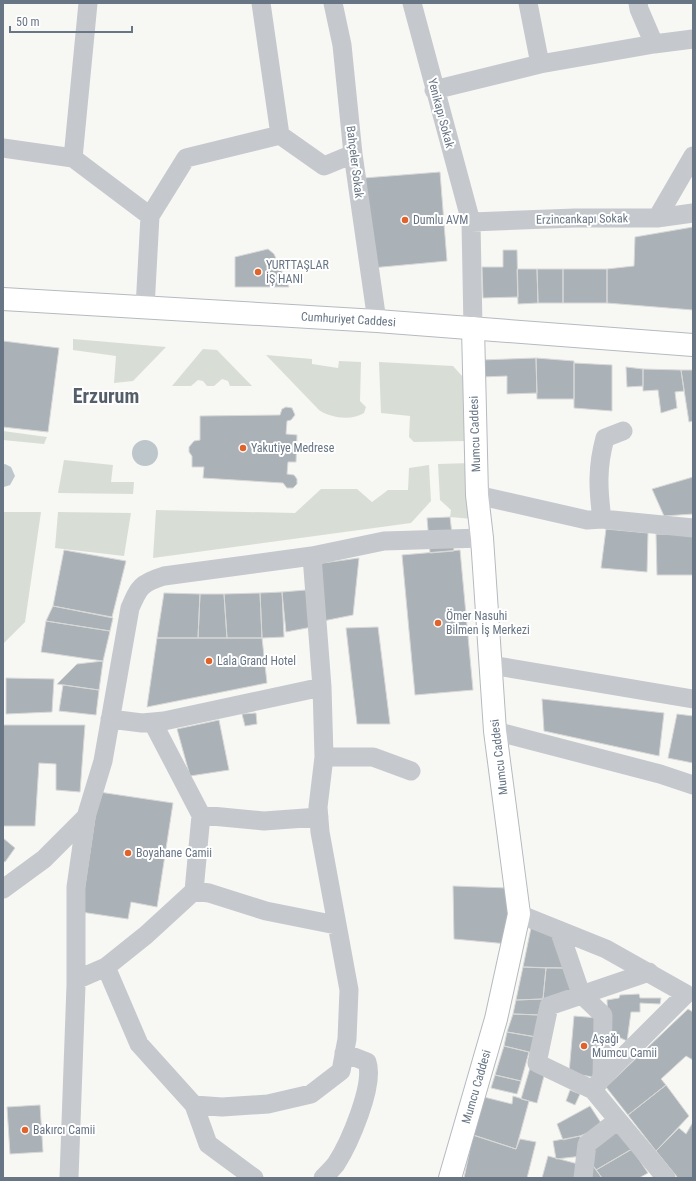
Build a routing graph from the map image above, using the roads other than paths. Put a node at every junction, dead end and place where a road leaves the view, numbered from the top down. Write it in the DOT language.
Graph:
graph roads {
  1 [pos="88,3"];
  2 [pos="261,3"];
  3 [pos="333,3"];
  4 [pos="412,3"];
  5 [pos="528,3"];
  6 [pos="638,3"];
  7 [pos="693,39"];
  8 [pos="654,44"];
  9 [pos="540,64"];
  10 [pos="434,90"];
  11 [pos="280,135"];
  12 [pos="3,148"];
  13 [pos="353,154"];
  14 [pos="693,156"];
  15 [pos="73,158"];
  16 [pos="693,213"];
  17 [pos="150,216"];
  18 [pos="657,218"];
  19 [pos="471,222"];
  20 [pos="3,299"];
  21 [pos="145,308"];
  22 [pos="377,321"];
  23 [pos="472,328"];
  24 [pos="693,345"];
  25 [pos="624,431"];
  26 [pos="477,496"];
  27 [pos="602,519"];
  28 [pos="693,528"];
  29 [pos="482,538"];
  30 [pos="312,556"];
  31 [pos="491,665"];
  32 [pos="322,687"];
  33 [pos="693,699"];
  34 [pos="110,719"];
  35 [pos="153,723"];
  36 [pos="495,731"];
  37 [pos="324,757"];
  38 [pos="411,771"];
  39 [pos="693,786"];
  40 [pos="201,815"];
  41 [pos="86,817"];
  42 [pos="319,817"];
  43 [pos="3,889"];
  44 [pos="194,891"];
  45 [pos="518,914"];
  46 [pos="336,925"];
  47 [pos="559,930"];
  48 [pos="106,967"];
  49 [pos="649,972"];
  50 [pos="76,980"];
  51 [pos="581,994"];
  52 [pos="690,996"];
  53 [pos="344,1053"];
  54 [pos="597,1084"];
  55 [pos="194,1105"];
  56 [pos="618,1120"];
  57 [pos="68,1178"];
  58 [pos="254,1178"];
  59 [pos="323,1178"];
  60 [pos="450,1178"];
  61 [pos="584,1178"];
  62 [pos="666,1178"];
  1 -- 15 [label="street"];
  2 -- 11 [label="street"];
  3 -- 13 [label="street, Bahçeler Sokak"];
  4 -- 10 [label="street, Yenikapı Sokak"];
  5 -- 9 [label="street"];
  6 -- 8 [label="street"];
  7 -- 8 [label="street"];
  8 -- 9 [label="street"];
  9 -- 10 [label="street"];
  10 -- 19 [label="street, Yenikapı Sokak"];
  11 -- 13 [label="street"];
  11 -- 17 [label="street"];
  12 -- 15 [label="street"];
  13 -- 22 [label="street, Bahçeler Sokak"];
  14 -- 18 [label="street"];
  15 -- 17 [label="street"];
  16 -- 18 [label="street, Erzincankapı Sokak"];
  17 -- 21 [label="street"];
  18 -- 19 [label="street, Erzincankapı Sokak"];
  19 -- 23 [label="street, Yenikapı Sokak"];
  20 -- 21 [label="street, Cumhuriyet Caddesi"];
  21 -- 22 [label="street, Cumhuriyet Caddesi"];
  22 -- 23 [label="street, Cumhuriyet Caddesi"];
  23 -- 24 [label="street, Cumhuriyet Caddesi"];
  23 -- 26 [label="street, Mumcu Caddesi"];
  25 -- 27 [label="street"];
  26 -- 27 [label="street"];
  26 -- 29 [label="street, Mumcu Caddesi"];
  27 -- 28 [label="street"];
  29 -- 30 [label="street"];
  29 -- 31 [label="street, Mumcu Caddesi"];
  30 -- 32 [label="street"];
  30 -- 34 [label="street"];
  31 -- 33 [label="street"];
  31 -- 36 [label="street, Mumcu Caddesi"];
  32 -- 35 [label="street"];
  32 -- 37 [label="street"];
  34 -- 35 [label="street"];
  34 -- 41 [label="street"];
  35 -- 40 [label="street"];
  36 -- 39 [label="street"];
  36 -- 45 [label="street, Mumcu Caddesi"];
  37 -- 38 [label="street"];
  37 -- 42 [label="street"];
  40 -- 42 [label="street"];
  40 -- 44 [label="street"];
  41 -- 43 [label="street"];
  41 -- 50 [label="street"];
  42 -- 46 [label="street"];
  44 -- 46 [label="street"];
  44 -- 48 [label="street"];
  45 -- 47 [label="street"];
  45 -- 60 [label="street, Mumcu Caddesi"];
  46 -- 53 [label="street"];
  47 -- 49 [label="street"];
  47 -- 51 [label="street"];
  48 -- 50 [label="street"];
  48 -- 55 [label="street"];
  49 -- 51 [label="street"];
  49 -- 52 [label="street"];
  50 -- 57 [label="street"];
  51 -- 54 [label="street"];
  51 -- 54 [label="street"];
  52 -- 54 [label="street"];
  53 -- 55 [label="street"];
  53 -- 59 [label="street"];
  54 -- 56 [label="street"];
  55 -- 58 [label="street"];
  56 -- 61 [label="street"];
  56 -- 62 [label="street"];
}
